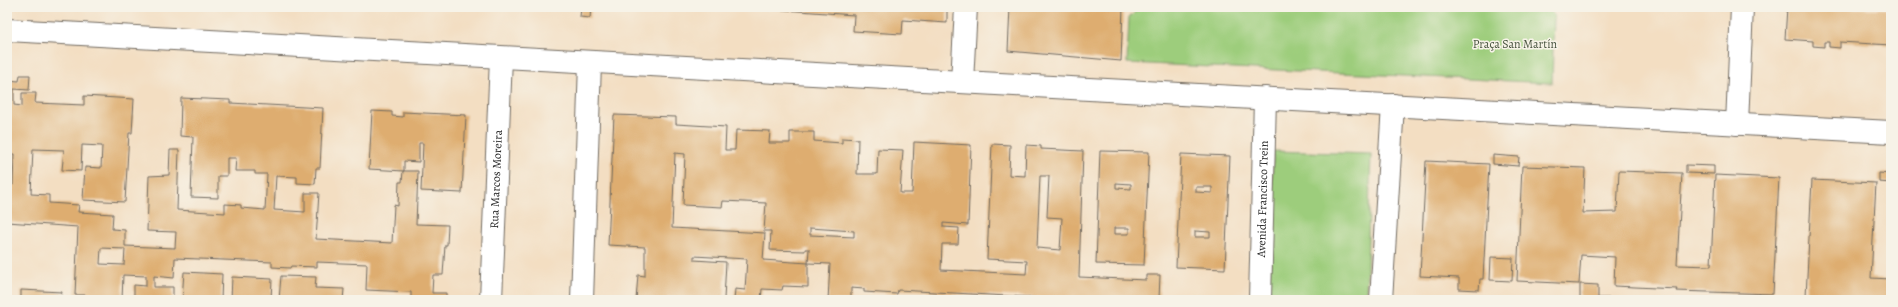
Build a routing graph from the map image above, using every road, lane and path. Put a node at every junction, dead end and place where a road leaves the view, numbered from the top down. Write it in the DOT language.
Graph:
graph roads {
  1 [pos="966,7"];
  2 [pos="1742,7"];
  3 [pos="7,30"];
  4 [pos="501,58"];
  5 [pos="590,63"];
  6 [pos="962,82"];
  7 [pos="1265,98"];
  8 [pos="1394,105"];
  9 [pos="1737,124"];
  10 [pos="1891,132"];
  11 [pos="491,300"];
  12 [pos="582,300"];
  13 [pos="1260,300"];
  14 [pos="1381,300"];
  1 -- 6 [label="street"];
  2 -- 9 [label="street"];
  3 -- 4 [label="street"];
  4 -- 5 [label="street"];
  4 -- 11 [label="street, Rua Marcos Moreira"];
  5 -- 6 [label="street"];
  5 -- 12 [label="street"];
  6 -- 7 [label="street"];
  7 -- 8 [label="street"];
  7 -- 13 [label="street, Avenida Francisco Trein"];
  8 -- 9 [label="street"];
  8 -- 14 [label="street"];
  9 -- 10 [label="street"];
}
